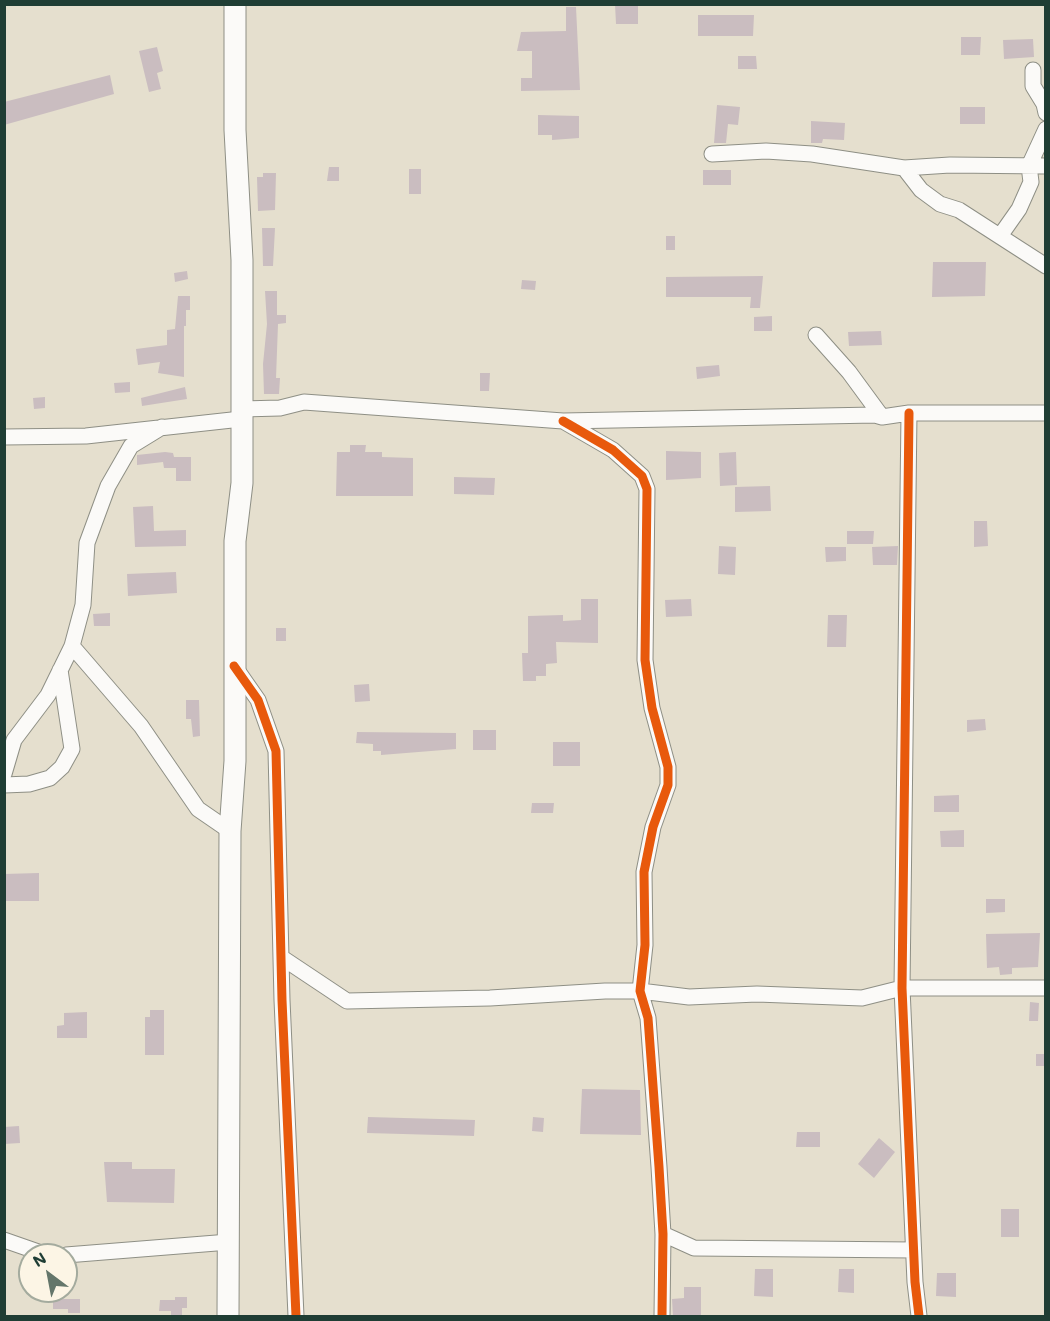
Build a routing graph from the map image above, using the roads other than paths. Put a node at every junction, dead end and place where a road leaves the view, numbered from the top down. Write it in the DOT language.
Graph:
graph roads {
  1 [pos="235,4"];
  2 [pos="1034,70"];
  3 [pos="1046,114"];
  4 [pos="1046,129"];
  5 [pos="711,154"];
  6 [pos="1029,166"];
  7 [pos="1046,166"];
  8 [pos="904,168"];
  9 [pos="1000,236"];
  10 [pos="1046,266"];
  11 [pos="816,335"];
  12 [pos="1043,409"];
  13 [pos="909,413"];
  14 [pos="241,414"];
  15 [pos="882,417"];
  16 [pos="563,421"];
  17 [pos="162,427"];
  18 [pos="4,436"];
  19 [pos="72,646"];
  20 [pos="234,666"];
  21 [pos="60,670"];
  22 [pos="4,774"];
  23 [pos="4,784"];
  24 [pos="230,831"];
  25 [pos="281,957"];
  26 [pos="902,988"];
  27 [pos="1046,988"];
  28 [pos="640,991"];
  29 [pos="663,1234"];
  30 [pos="229,1242"];
  31 [pos="913,1250"];
  32 [pos="78,1254"];
  33 [pos="228,1317"];
  34 [pos="296,1317"];
  35 [pos="662,1317"];
  36 [pos="919,1317"];
  1 -- 14 [label="highway"];
  2 -- 3 [label="street"];
  4 -- 6 [label="street"];
  5 -- 8 [label="street"];
  6 -- 7 [label="street"];
  6 -- 8 [label="street"];
  6 -- 9 [label="street"];
  8 -- 9 [label="street"];
  9 -- 10 [label="street"];
  11 -- 15 [label="street"];
  12 -- 13 [label="street"];
  13 -- 15 [label="street"];
  13 -- 26 [label="street"];
  14 -- 16 [label="street"];
  14 -- 17 [label="street"];
  14 -- 20 [label="highway"];
  15 -- 16 [label="street"];
  16 -- 28 [label="street"];
  17 -- 18 [label="street"];
  17 -- 19 [label="street"];
  19 -- 21 [label="street"];
  19 -- 24 [label="street"];
  20 -- 24 [label="highway"];
  20 -- 25 [label="street"];
  21 -- 22 [label="street"];
  21 -- 23 [label="street"];
  24 -- 30 [label="highway"];
  25 -- 28 [label="street"];
  25 -- 34 [label="street"];
  26 -- 27 [label="street"];
  26 -- 28 [label="street"];
  26 -- 31 [label="street"];
  28 -- 29 [label="street"];
  29 -- 31 [label="street"];
  29 -- 35 [label="street"];
  30 -- 32 [label="street"];
  30 -- 33 [label="highway"];
  31 -- 36 [label="street"];
}
